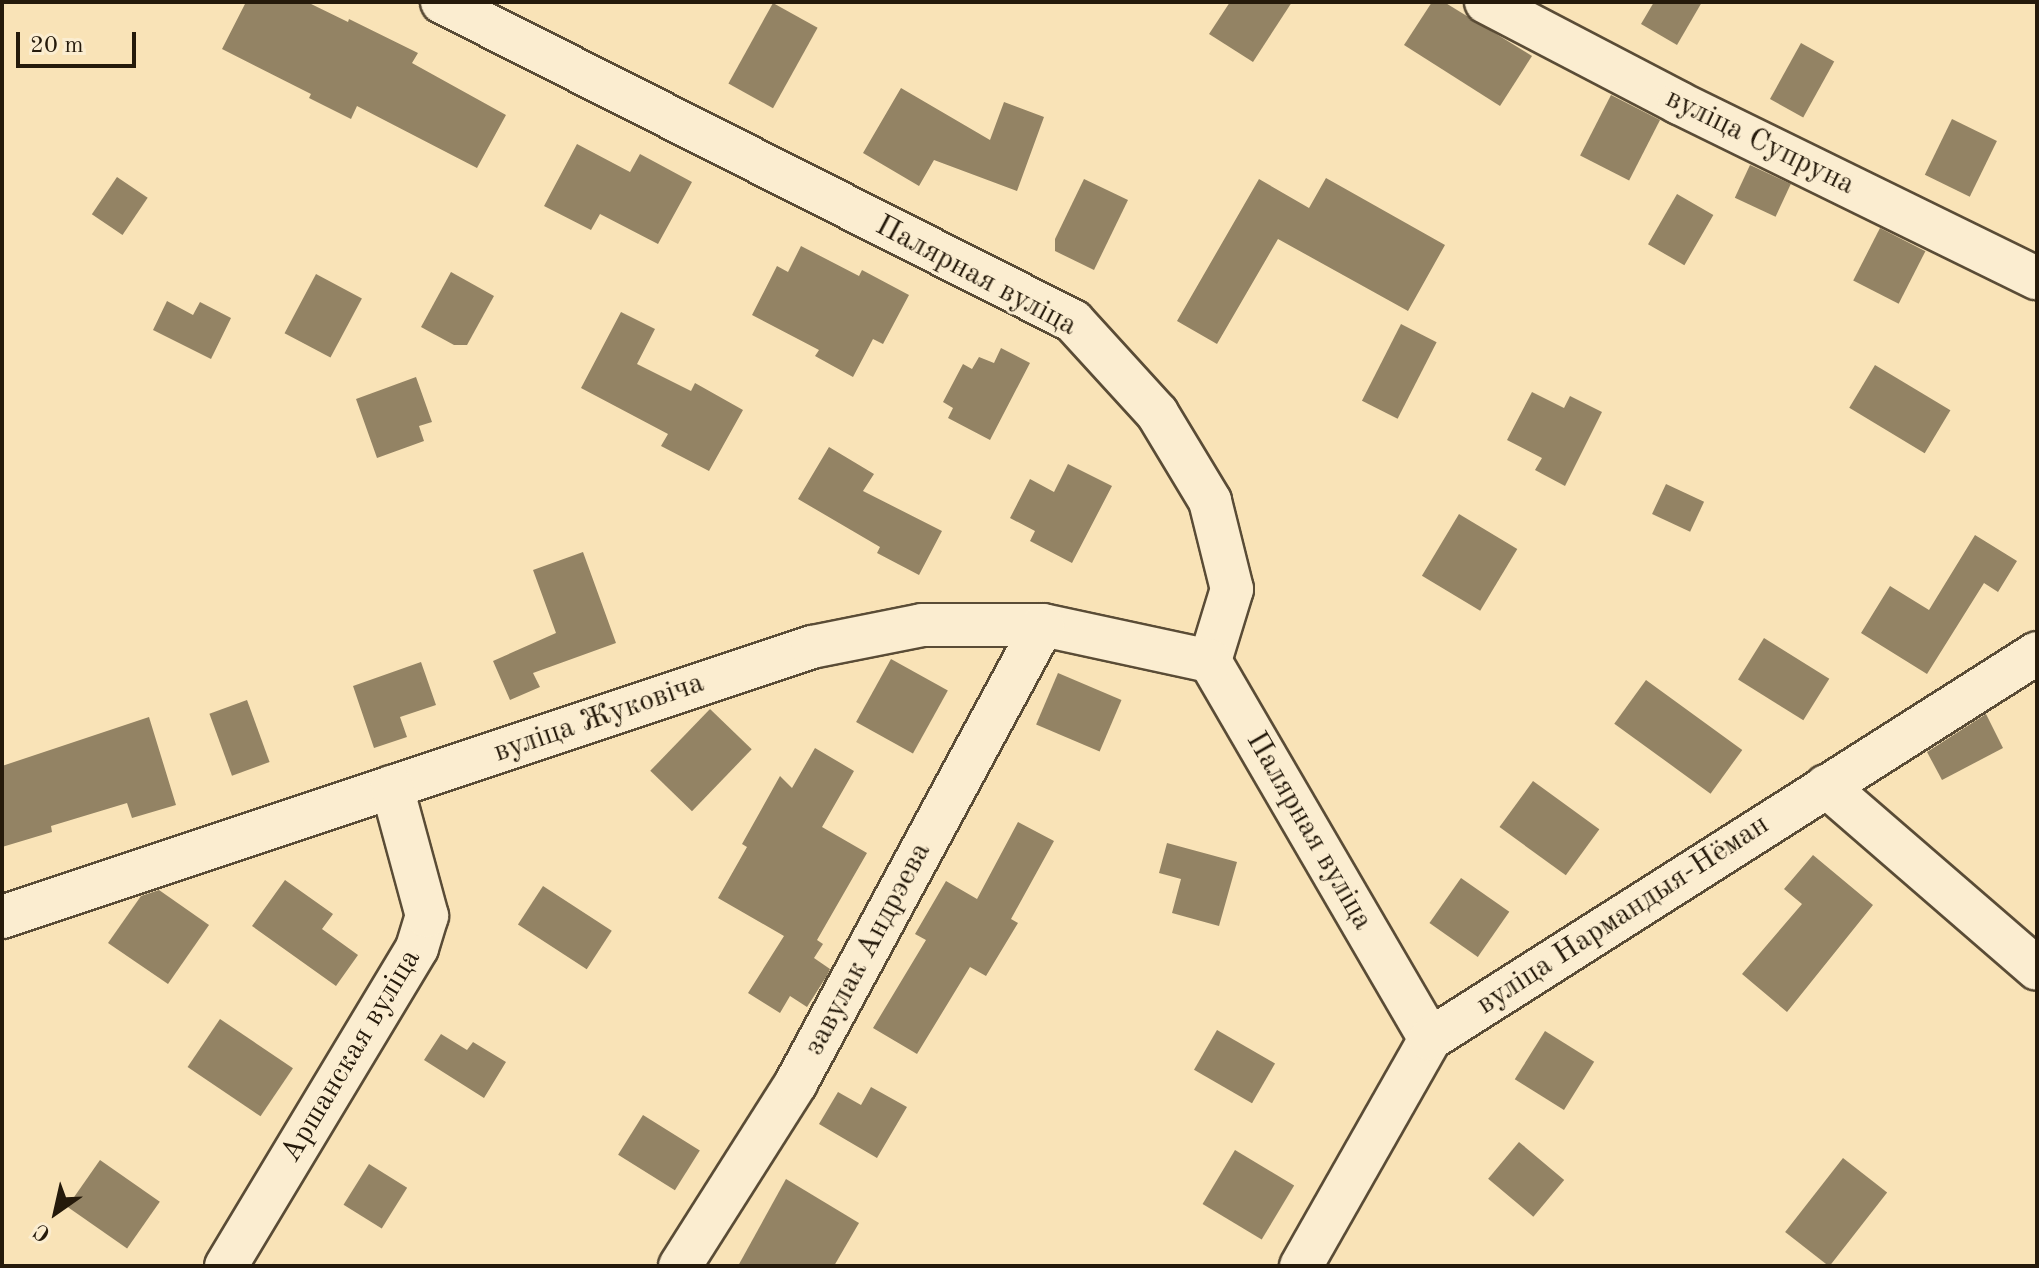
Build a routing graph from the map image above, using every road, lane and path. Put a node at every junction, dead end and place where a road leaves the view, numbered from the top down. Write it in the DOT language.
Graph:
graph roads {
  1 [pos="442,2"];
  2 [pos="1486,2"];
  3 [pos="2037,278"];
  4 [pos="1043,625"];
  5 [pos="2037,653"];
  6 [pos="1210,661"];
  7 [pos="1826,786"];
  8 [pos="392,787"];
  9 [pos="2,917"];
  10 [pos="2037,969"];
  11 [pos="1430,1039"];
  12 [pos="226,1266"];
  13 [pos="680,1266"];
  14 [pos="1301,1266"];
  1 -- 6 [label="street, Палярная вуліца"];
  2 -- 3 [label="street, вуліца Супруна"];
  4 -- 6 [label="street, вуліца Жуковіча"];
  4 -- 8 [label="street, вуліца Жуковіча"];
  4 -- 13 [label="street, завулак Андрэева"];
  5 -- 7 [label="street, вуліца Нармандыя-Нёман"];
  6 -- 11 [label="street, Палярная вуліца"];
  7 -- 10 [label="street"];
  7 -- 11 [label="street, вуліца Нармандыя-Нёман"];
  8 -- 9 [label="street, вуліца Жуковіча"];
  8 -- 12 [label="street, Аршанская вуліца"];
  11 -- 14 [label="street, вуліца Нармандыя-Нёман"];
}
